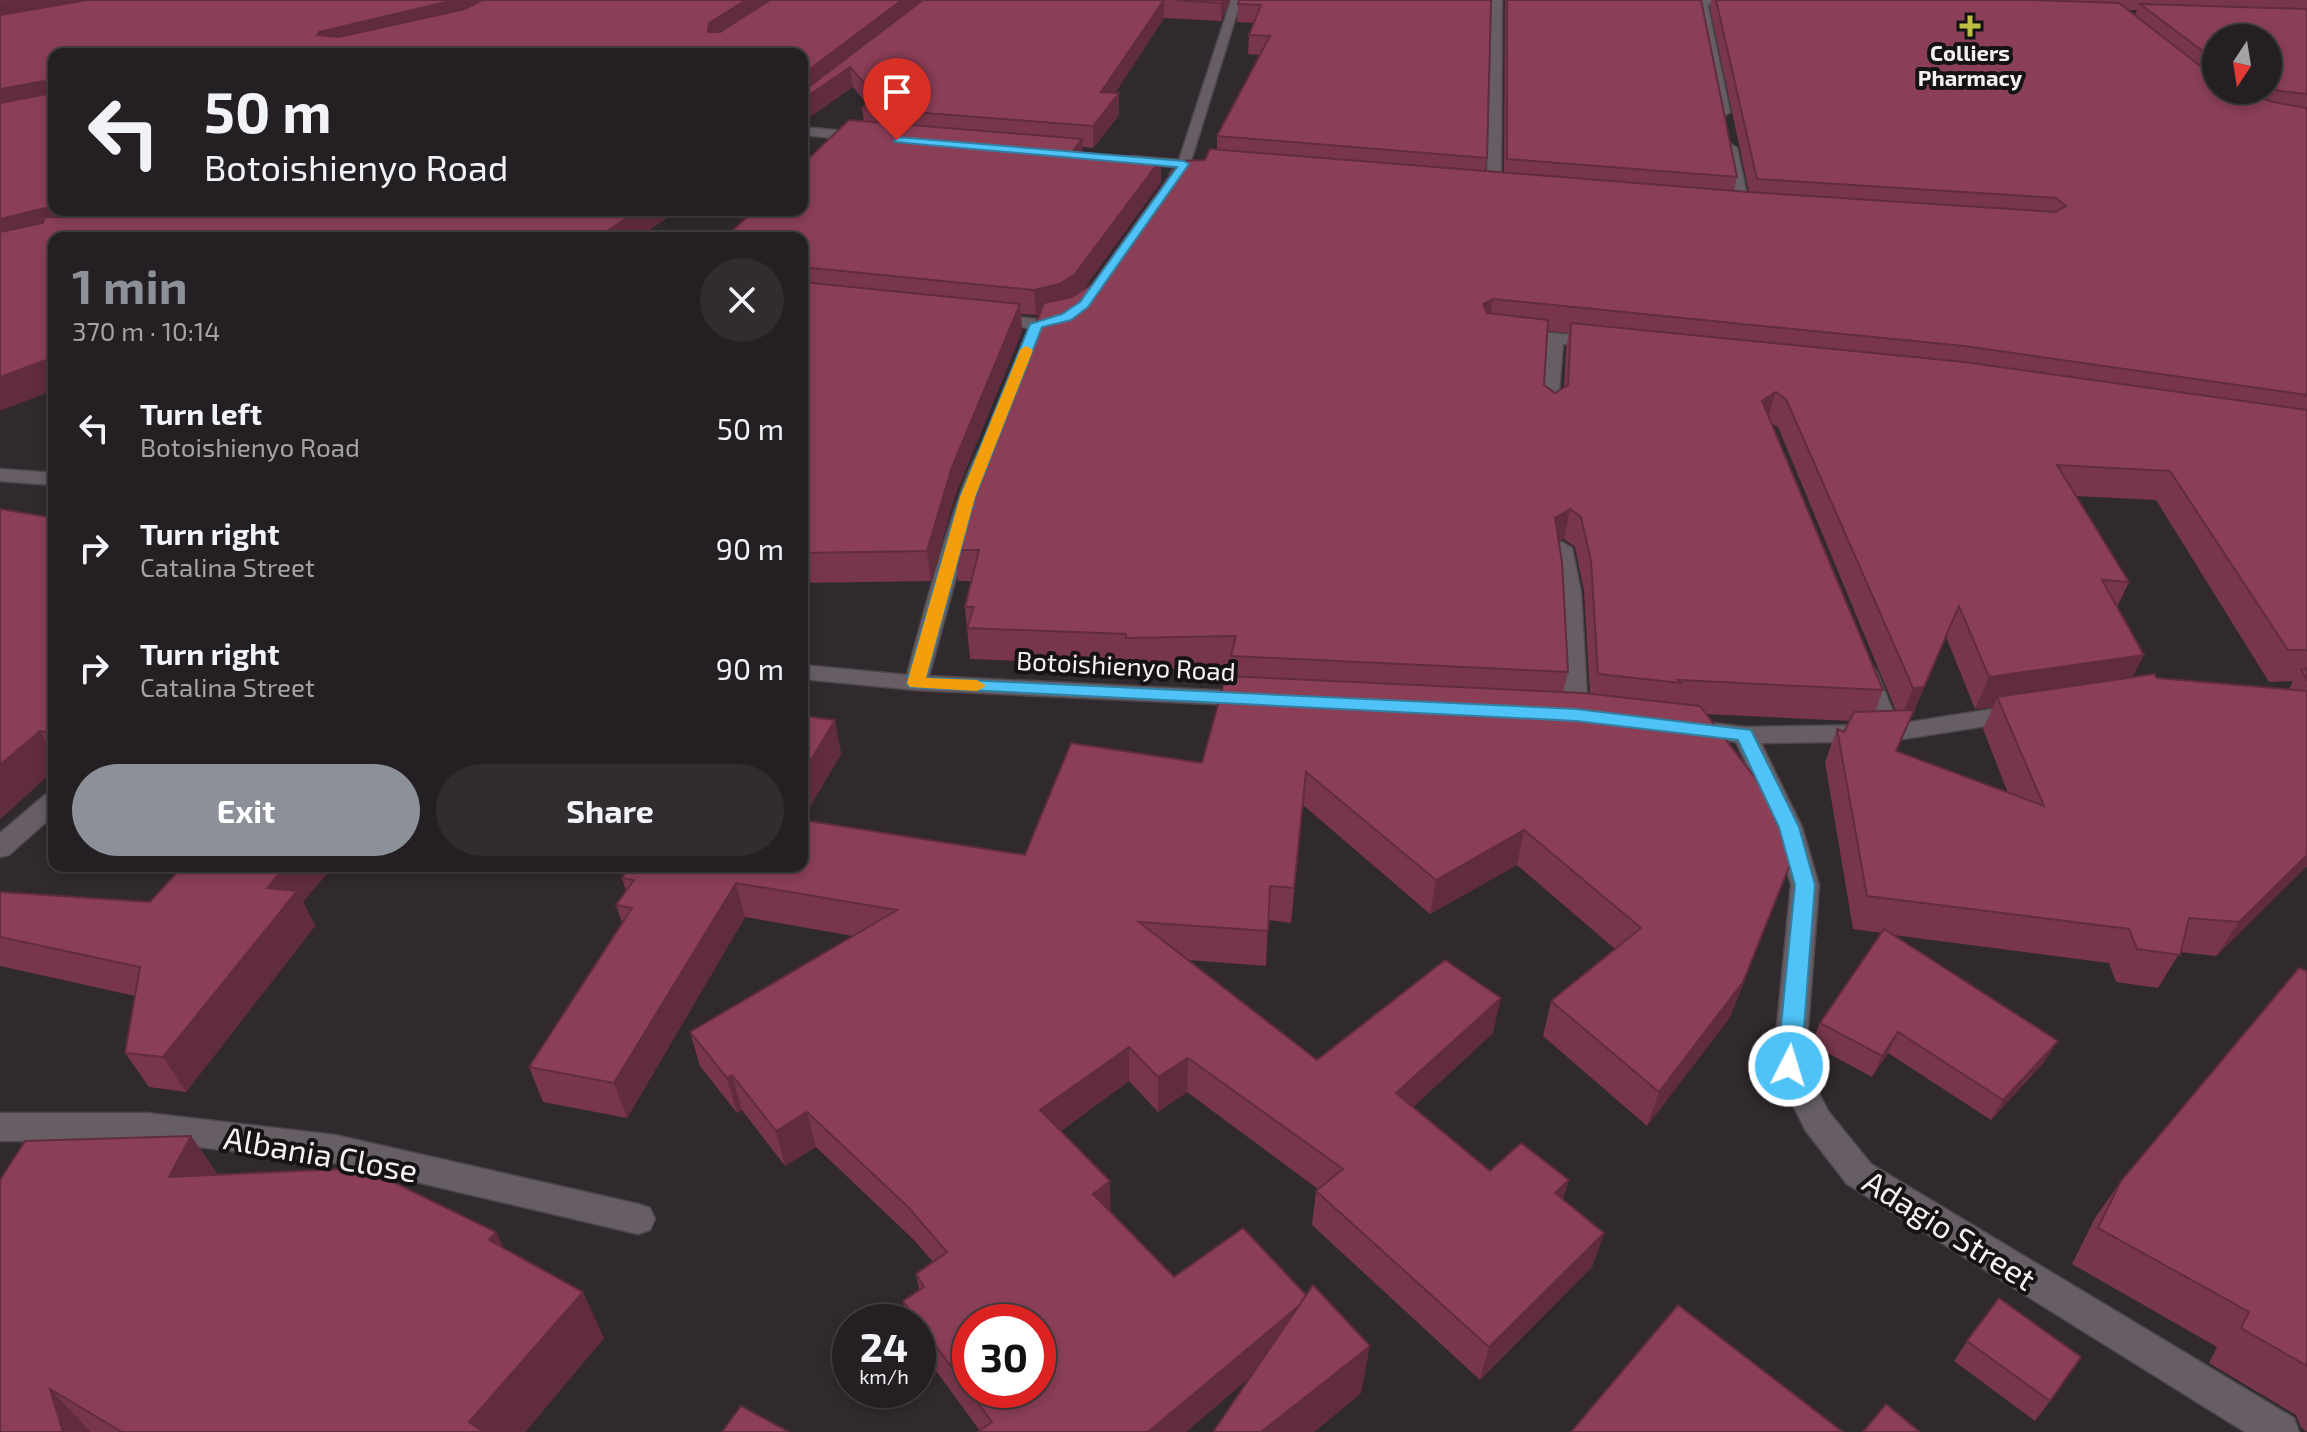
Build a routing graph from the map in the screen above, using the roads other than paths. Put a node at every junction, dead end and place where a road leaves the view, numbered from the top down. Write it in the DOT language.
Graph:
graph roads {
  1 [pos="1236,0"];
  2 [pos="1497,0"];
  3 [pos="1660,0"];
  4 [pos="1702,2"];
  5 [pos="1758,4"];
  6 [pos="1725,120"];
  7 [pos="808,132"];
  8 [pos="1728,135"];
  9 [pos="881,138"];
  10 [pos="1120,159"];
  11 [pos="1184,164"];
  12 [pos="1230,168"];
  13 [pos="1479,187"];
  14 [pos="1494,188"];
  15 [pos="1165,190"];
  16 [pos="1510,190"];
  17 [pos="1727,208"];
  18 [pos="1743,209"];
  19 [pos="1758,210"];
  20 [pos="974,318"];
  21 [pos="1039,328"];
  22 [pos="1502,334"];
  23 [pos="1555,338"];
  24 [pos="1616,344"];
  25 [pos="1551,413"];
  26 [pos="996,425"];
  27 [pos="0,475"];
  28 [pos="48,479"];
  29 [pos="1562,548"];
  30 [pos="1855,646"];
  31 [pos="808,673"];
  32 [pos="916,683"];
  33 [pos="1277,700"];
  34 [pos="2041,710"];
  35 [pos="1545,714"];
  36 [pos="1576,715"];
  37 [pos="1607,719"];
  38 [pos="1668,726"];
  39 [pos="1890,733"];
  40 [pos="1745,735"];
  41 [pos="48,806"];
  42 [pos="0,848"];
  43 [pos="0,1127"];
  44 [pos="638,1219"];
  45 [pos="2280,1432"];
  1 -- 11 [label="street"];
  2 -- 14 [label="street"];
  3 -- 4 [label="street"];
  4 -- 5 [label="street"];
  4 -- 6 [label="street"];
  7 -- 9 [label="street"];
  8 -- 18 [label="street"];
  10 -- 11 [label="street"];
  11 -- 12 [label="street"];
  11 -- 15 [label="street"];
  13 -- 14 [label="street"];
  14 -- 16 [label="street"];
  17 -- 18 [label="street"];
  18 -- 19 [label="street"];
  20 -- 21 [label="street"];
  22 -- 23 [label="street"];
  23 -- 24 [label="street"];
  23 -- 25 [label="street"];
  26 -- 32 [label="street"];
  27 -- 28 [label="street"];
  29 -- 36 [label="street"];
  30 -- 39 [label="street"];
  31 -- 32 [label="street, Botoishienyo Road"];
  32 -- 33 [label="street, Botoishienyo Road"];
  34 -- 39 [label="street"];
  35 -- 36 [label="street"];
  36 -- 37 [label="street"];
  38 -- 40 [label="street"];
  39 -- 40 [label="street"];
  40 -- 45 [label="street, Adagio Street"];
  41 -- 42 [label="street"];
  43 -- 44 [label="street, Albania Close"];
}
